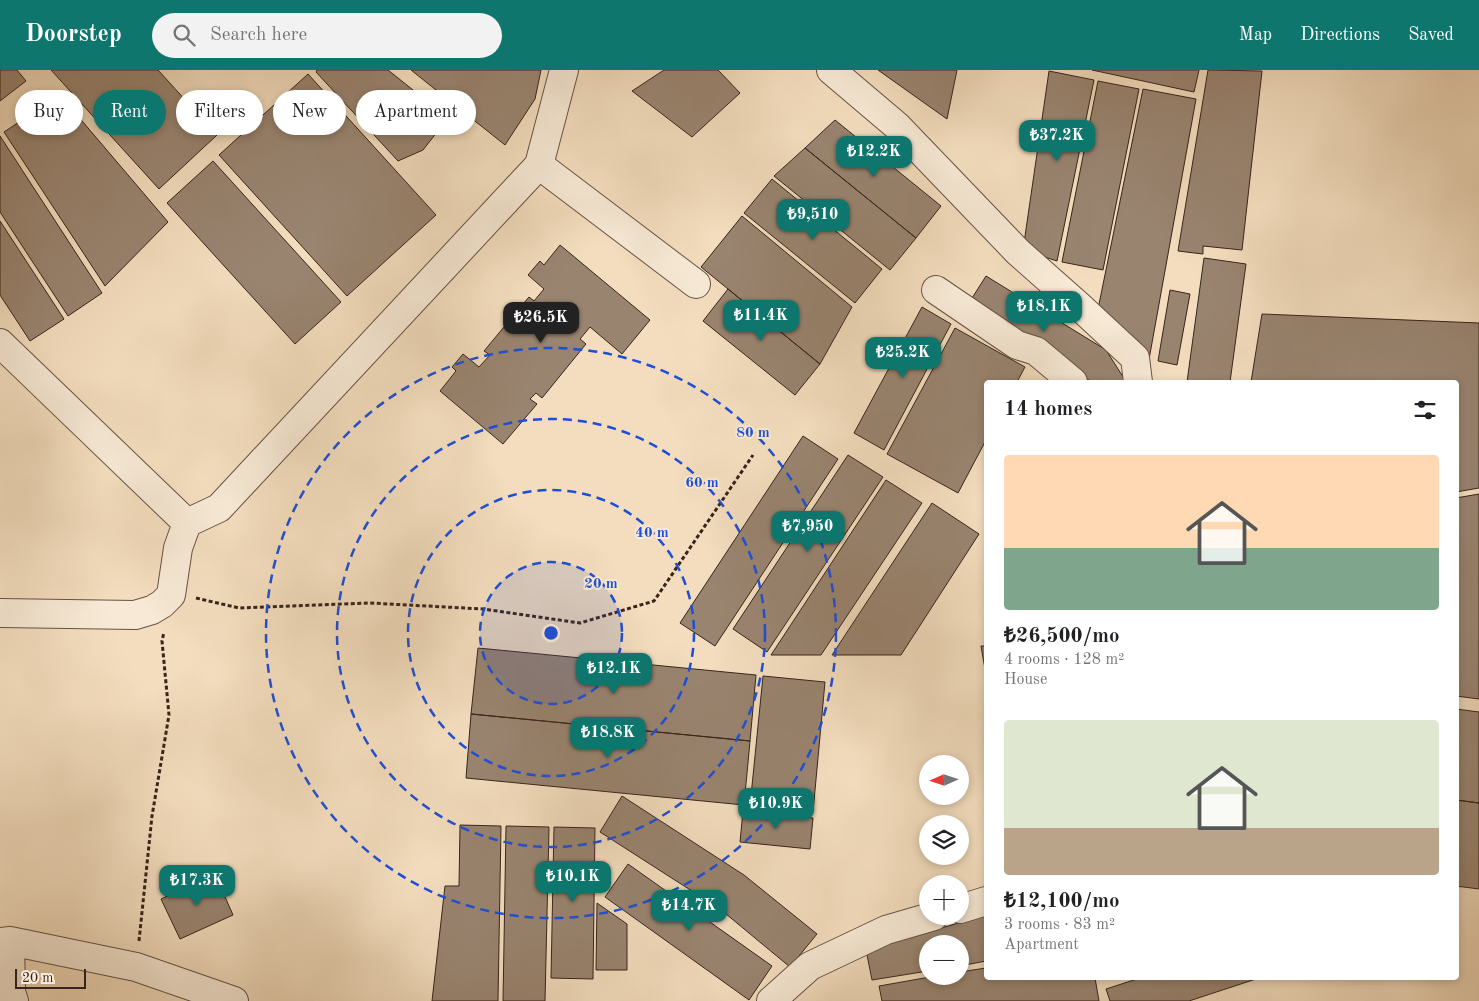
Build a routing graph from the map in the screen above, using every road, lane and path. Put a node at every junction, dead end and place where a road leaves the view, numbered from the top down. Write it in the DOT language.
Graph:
graph roads {
  1 [pos="564,70"];
  2 [pos="831,70"];
  3 [pos="539,165"];
  4 [pos="696,284"];
  5 [pos="936,290"];
  6 [pos="0,343"];
  7 [pos="1071,380"];
  8 [pos="1138,380"];
  9 [pos="753,456"];
  10 [pos="187,523"];
  11 [pos="171,595"];
  12 [pos="0,613"];
  13 [pos="984,902"];
  14 [pos="969,906"];
  15 [pos="919,920"];
  16 [pos="5,942"];
  17 [pos="136,966"];
  18 [pos="14,1001"];
  19 [pos="234,1001"];
  20 [pos="771,1001"];
  1 -- 3 [label="street"];
  2 -- 8 [label="street"];
  3 -- 4 [label="street"];
  3 -- 10 [label="street"];
  5 -- 7 [label="street"];
  6 -- 10 [label="street"];
  9 -- 11 [label="path"];
  10 -- 11 [label="street"];
  11 -- 12 [label="street"];
  11 -- 17 [label="path"];
  13 -- 14 [label="street"];
  15 -- 20 [label="street"];
  16 -- 17 [label="street"];
  16 -- 18 [label="street"];
  17 -- 19 [label="street"];
}
